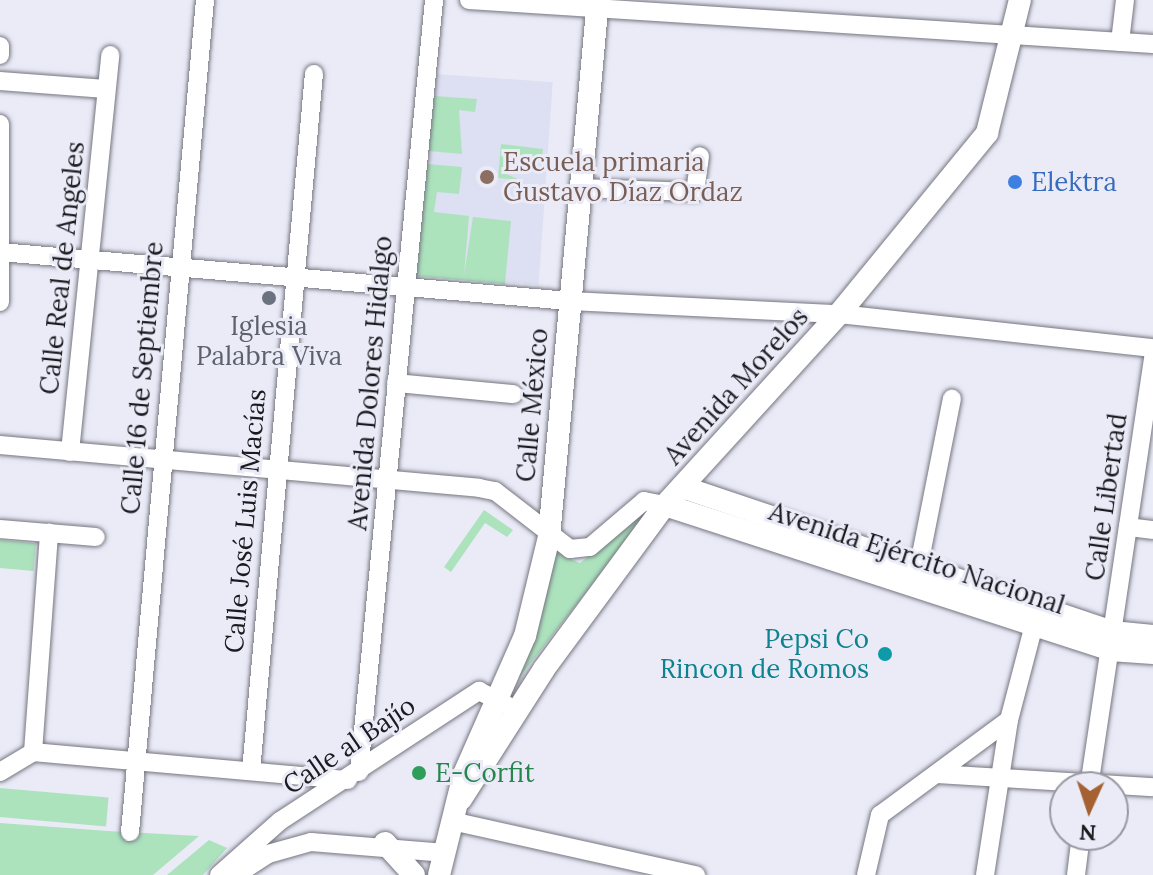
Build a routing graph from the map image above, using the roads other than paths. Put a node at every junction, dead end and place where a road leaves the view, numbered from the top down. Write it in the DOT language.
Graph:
graph roads {
  1 [pos="205,0"];
  2 [pos="434,0"];
  3 [pos="469,0"];
  4 [pos="1020,0"];
  5 [pos="1125,0"];
  6 [pos="597,5"];
  7 [pos="1013,34"];
  8 [pos="1120,42"];
  9 [pos="1153,44"];
  10 [pos="0,46"];
  11 [pos="0,55"];
  12 [pos="110,55"];
  13 [pos="314,74"];
  14 [pos="0,81"];
  15 [pos="106,89"];
  16 [pos="0,124"];
  17 [pos="700,156"];
  18 [pos="579,188"];
  19 [pos="2,252"];
  20 [pos="88,260"];
  21 [pos="177,267"];
  22 [pos="291,275"];
  23 [pos="405,285"];
  24 [pos="569,301"];
  25 [pos="0,302"];
  26 [pos="839,314"];
  27 [pos="1153,348"];
  28 [pos="1153,357"];
  29 [pos="396,383"];
  30 [pos="513,394"];
  31 [pos="952,399"];
  32 [pos="0,445"];
  33 [pos="70,452"];
  34 [pos="160,460"];
  35 [pos="275,471"];
  36 [pos="388,478"];
  37 [pos="682,487"];
  38 [pos="665,505"];
  39 [pos="1128,527"];
  40 [pos="0,529"];
  41 [pos="1153,530"];
  42 [pos="49,533"];
  43 [pos="96,537"];
  44 [pos="549,537"];
  45 [pos="791,538"];
  46 [pos="916,578"];
  47 [pos="1034,625"];
  48 [pos="1153,636"];
  49 [pos="1111,641"];
  50 [pos="1153,653"];
  51 [pos="497,695"];
  52 [pos="514,713"];
  53 [pos="1009,720"];
  54 [pos="33,752"];
  55 [pos="134,760"];
  56 [pos="251,771"];
  57 [pos="1091,771"];
  58 [pos="0,772"];
  59 [pos="938,774"];
  60 [pos="354,776"];
  61 [pos="1000,776"];
  62 [pos="1049,781"];
  63 [pos="1129,786"];
  64 [pos="1153,787"];
  65 [pos="461,799"];
  66 [pos="456,822"];
  67 [pos="130,832"];
  68 [pos="385,843"];
  69 [pos="1079,851"];
  70 [pos="446,853"];
  71 [pos="219,875"];
  72 [pos="236,875"];
  73 [pos="414,875"];
  74 [pos="439,875"];
  75 [pos="696,875"];
  76 [pos="866,875"];
  77 [pos="985,875"];
  78 [pos="1076,875"];
  1 -- 21 [label="street, Calle 16 de Septiembre"];
  2 -- 23 [label="street, Avenida Dolores Hidalgo"];
  3 -- 6 [label="street"];
  4 -- 7 [label="main road, Avenida Morelos"];
  5 -- 8 [label="street"];
  6 -- 7 [label="street"];
  6 -- 18 [label="main road, Calle México"];
  7 -- 8 [label="street"];
  7 -- 26 [label="main road, Avenida Morelos"];
  8 -- 9 [label="street"];
  10 -- 11 [label="street"];
  12 -- 15 [label="street, Calle Real de Angeles"];
  13 -- 22 [label="street, Calle José Luis Macías"];
  14 -- 15 [label="street"];
  15 -- 20 [label="street, Calle Real de Angeles"];
  16 -- 19 [label="street"];
  17 -- 18 [label="street"];
  18 -- 24 [label="main road, Calle México"];
  19 -- 20 [label="street"];
  19 -- 25 [label="street"];
  20 -- 21 [label="street"];
  20 -- 33 [label="street, Calle Real de Angeles"];
  21 -- 22 [label="street"];
  21 -- 34 [label="street, Calle 16 de Septiembre"];
  22 -- 23 [label="street"];
  22 -- 35 [label="street, Calle José Luis Macías"];
  23 -- 24 [label="street"];
  23 -- 29 [label="street, Avenida Dolores Hidalgo"];
  24 -- 26 [label="street"];
  24 -- 44 [label="main road, Calle México"];
  26 -- 27 [label="street"];
  26 -- 37 [label="main road, Avenida Morelos"];
  28 -- 39 [label="street, Calle Libertad"];
  29 -- 30 [label="street"];
  29 -- 36 [label="street, Avenida Dolores Hidalgo"];
  31 -- 46 [label="street"];
  32 -- 33 [label="street"];
  33 -- 34 [label="street"];
  34 -- 35 [label="street"];
  34 -- 55 [label="street, Calle 16 de Septiembre"];
  35 -- 36 [label="street"];
  35 -- 56 [label="street, Calle José Luis Macías"];
  36 -- 44 [label="street"];
  36 -- 60 [label="street, Avenida Dolores Hidalgo"];
  37 -- 38 [label="main road, Avenida Morelos"];
  37 -- 45 [label="main road, Avenida Ejército Nacional"];
  38 -- 44 [label="street"];
  38 -- 45 [label="main road, Avenida Ejército Nacional"];
  38 -- 52 [label="main road, Avenida Morelos"];
  39 -- 41 [label="street"];
  39 -- 49 [label="street, Calle Libertad"];
  40 -- 42 [label="street"];
  42 -- 43 [label="street"];
  42 -- 54 [label="street"];
  44 -- 51 [label="main road, Calle México"];
  45 -- 46 [label="main road, Avenida Ejército Nacional"];
  46 -- 47 [label="main road, Avenida Ejército Nacional"];
  46 -- 49 [label="main road, Avenida Ejército Nacional"];
  47 -- 49 [label="main road, Avenida Ejército Nacional"];
  47 -- 53 [label="street"];
  48 -- 49 [label="main road, Avenida Ejército Nacional"];
  49 -- 50 [label="main road, Avenida Ejército Nacional"];
  49 -- 57 [label="street, Calle Libertad"];
  51 -- 52 [label="street"];
  51 -- 60 [label="street, Calle al Bajío"];
  51 -- 65 [label="main road, Calle México"];
  52 -- 65 [label="main road, Avenida Morelos"];
  53 -- 59 [label="street"];
  53 -- 61 [label="street"];
  54 -- 55 [label="street"];
  54 -- 58 [label="street"];
  55 -- 56 [label="street"];
  55 -- 67 [label="street, Calle 16 de Septiembre"];
  56 -- 60 [label="street"];
  59 -- 61 [label="street"];
  59 -- 76 [label="street"];
  60 -- 71 [label="street, Calle al Bajío"];
  61 -- 62 [label="street"];
  61 -- 77 [label="street"];
  63 -- 64 [label="street"];
  65 -- 66 [label="main road"];
  66 -- 70 [label="main road"];
  66 -- 75 [label="street"];
  68 -- 70 [label="street"];
  68 -- 72 [label="street"];
  68 -- 73 [label="main road"];
  69 -- 78 [label="street"];
  70 -- 74 [label="main road"];
}
